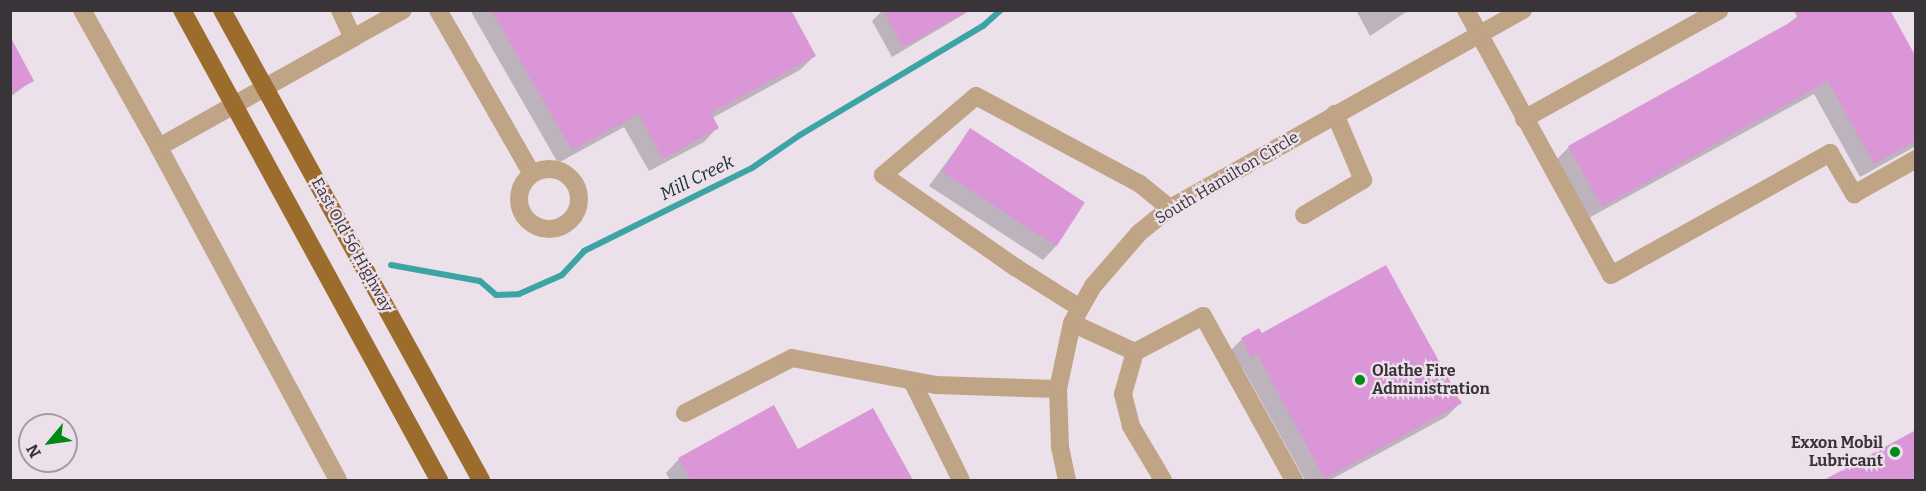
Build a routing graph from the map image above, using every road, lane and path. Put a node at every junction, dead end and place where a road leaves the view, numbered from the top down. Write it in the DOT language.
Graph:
graph roads {
  1 [pos="82,10"];
  2 [pos="182,10"];
  3 [pos="222,10"];
  4 [pos="340,10"];
  5 [pos="403,10"];
  6 [pos="438,10"];
  7 [pos="1466,10"];
  8 [pos="1523,10"];
  9 [pos="1720,10"];
  10 [pos="1479,35"];
  11 [pos="353,38"];
  12 [pos="263,86"];
  13 [pos="233,102"];
  14 [pos="1335,114"];
  15 [pos="1524,119"];
  16 [pos="159,147"];
  17 [pos="1916,159"];
  18 [pos="532,174"];
  19 [pos="1170,208"];
  20 [pos="1304,215"];
  21 [pos="1076,315"];
  22 [pos="1135,352"];
  23 [pos="912,381"];
  24 [pos="1058,389"];
  25 [pos="685,412"];
  26 [pos="338,480"];
  27 [pos="439,480"];
  28 [pos="481,480"];
  29 [pos="962,480"];
  30 [pos="1067,480"];
  31 [pos="1163,480"];
  32 [pos="1294,480"];
  1 -- 16 [label="street"];
  2 -- 13 [label="main road"];
  3 -- 12 [label="main road, East Old 56 Highway"];
  4 -- 11 [label="street"];
  5 -- 11 [label="street"];
  6 -- 18 [label="street"];
  7 -- 10 [label="street"];
  8 -- 10 [label="street, South Hamilton Circle"];
  9 -- 15 [label="street"];
  10 -- 14 [label="street, South Hamilton Circle"];
  10 -- 15 [label="street"];
  11 -- 12 [label="street"];
  12 -- 13 [label="street"];
  12 -- 28 [label="main road, East Old 56 Highway"];
  13 -- 16 [label="street"];
  13 -- 27 [label="main road"];
  14 -- 19 [label="street, South Hamilton Circle"];
  14 -- 20 [label="street"];
  15 -- 17 [label="street"];
  16 -- 26 [label="street"];
  19 -- 21 [label="street, South Hamilton Circle"];
  19 -- 21 [label="street"];
  21 -- 22 [label="street"];
  21 -- 24 [label="street, South Hamilton Circle"];
  22 -- 31 [label="street"];
  22 -- 32 [label="street"];
  23 -- 24 [label="street"];
  23 -- 25 [label="street"];
  23 -- 29 [label="street"];
  24 -- 30 [label="street, South Hamilton Circle"];
}
